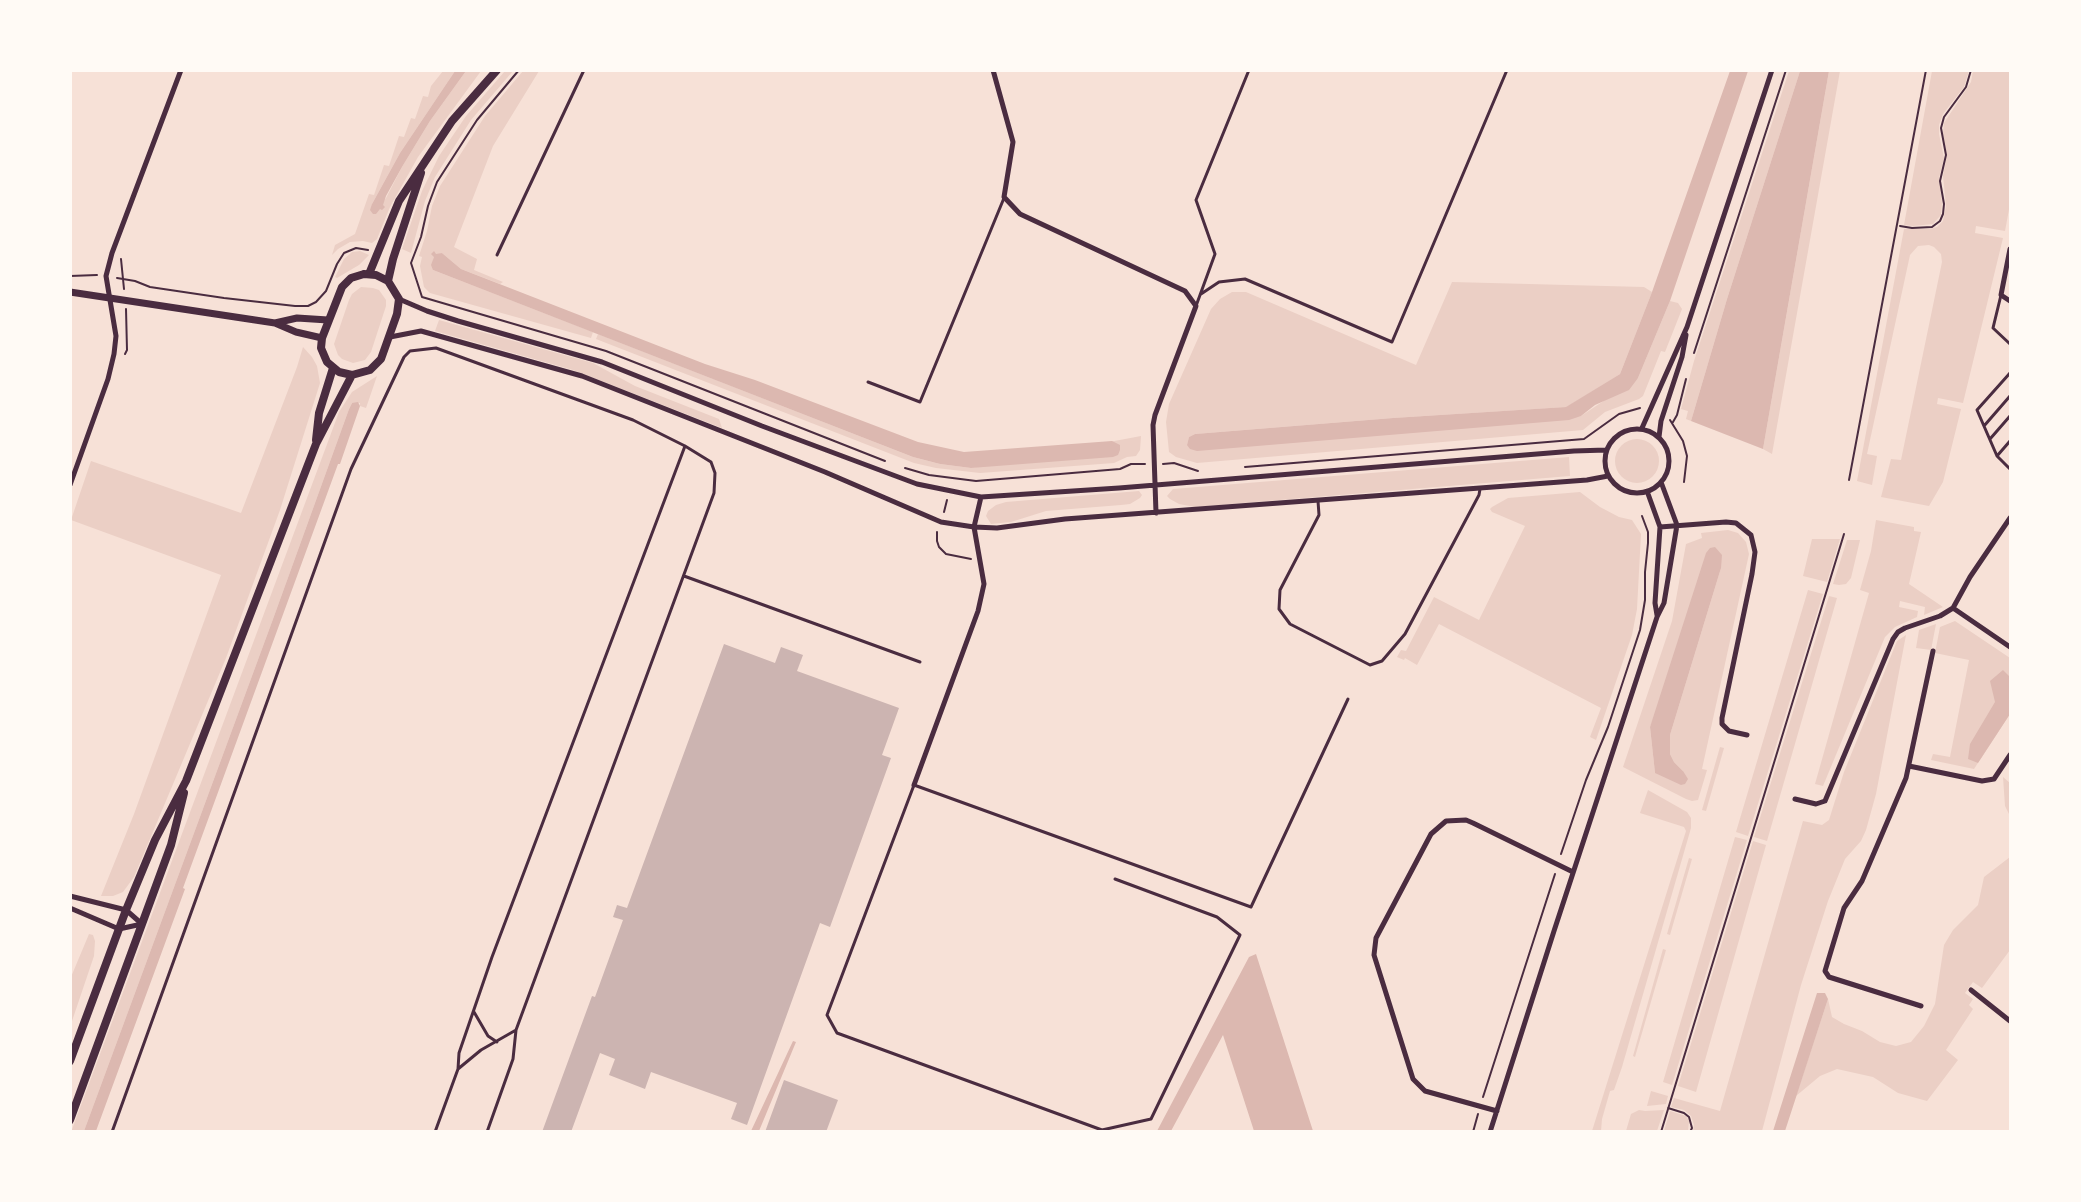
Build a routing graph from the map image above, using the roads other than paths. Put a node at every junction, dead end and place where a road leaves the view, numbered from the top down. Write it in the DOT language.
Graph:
graph roads {
  1 [pos="182,70"];
  2 [pos="488,70"];
  3 [pos="497,70"];
  4 [pos="584,70"];
  5 [pos="993,70"];
  6 [pos="1249,70"];
  7 [pos="1507,70"];
  8 [pos="1772,70"];
  9 [pos="478,91"];
  10 [pos="424,165"];
  11 [pos="1004,197"];
  12 [pos="2010,249"];
  13 [pos="497,255"];
  14 [pos="369,274"];
  15 [pos="388,281"];
  16 [pos="70,292"];
  17 [pos="1201,294"];
  18 [pos="2001,295"];
  19 [pos="111,298"];
  20 [pos="399,299"];
  21 [pos="2010,301"];
  22 [pos="1196,306"];
  23 [pos="328,320"];
  24 [pos="274,322"];
  25 [pos="1687,327"];
  26 [pos="390,337"];
  27 [pos="322,338"];
  28 [pos="2010,344"];
  29 [pos="333,368"];
  30 [pos="2010,373"];
  31 [pos="352,375"];
  32 [pos="868,382"];
  33 [pos="2010,396"];
  34 [pos="2010,416"];
  35 [pos="1984,426"];
  36 [pos="1642,428"];
  37 [pos="1659,437"];
  38 [pos="1990,439"];
  39 [pos="2010,441"];
  40 [pos="316,444"];
  41 [pos="685,446"];
  42 [pos="1606,450"];
  43 [pos="1997,456"];
  44 [pos="2010,469"];
  45 [pos="1608,476"];
  46 [pos="1662,482"];
  47 [pos="70,485"];
  48 [pos="1155,485"];
  49 [pos="1480,488"];
  50 [pos="1647,491"];
  51 [pos="981,497"];
  52 [pos="1318,501"];
  53 [pos="1156,513"];
  54 [pos="2010,518"];
  55 [pos="1677,525"];
  56 [pos="974,527"];
  57 [pos="1660,527"];
  58 [pos="684,576"];
  59 [pos="1953,608"];
  60 [pos="1657,617"];
  61 [pos="2010,647"];
  62 [pos="1933,651"];
  63 [pos="920,662"];
  64 [pos="1348,699"];
  65 [pos="1747,735"];
  66 [pos="2010,755"];
  67 [pos="1909,766"];
  68 [pos="186,781"];
  69 [pos="914,785"];
  70 [pos="1795,799"];
  71 [pos="1573,872"];
  72 [pos="1115,879"];
  73 [pos="70,896"];
  74 [pos="70,908"];
  75 [pos="126,910"];
  76 [pos="142,924"];
  77 [pos="119,929"];
  78 [pos="1971,990"];
  79 [pos="1921,1006"];
  80 [pos="474,1011"];
  81 [pos="2010,1021"];
  82 [pos="516,1030"];
  83 [pos="498,1042"];
  84 [pos="70,1061"];
  85 [pos="458,1069"];
  86 [pos="1497,1111"];
  87 [pos="70,1120"];
  88 [pos="112,1131"];
  89 [pos="435,1131"];
  90 [pos="487,1131"];
  91 [pos="1491,1131"];
  1 -- 19 [label="street"];
  2 -- 9 [label="main road"];
  3 -- 9 [label="main road"];
  4 -- 13 [label="lane"];
  5 -- 11 [label="street"];
  6 -- 17 [label="lane"];
  7 -- 17 [label="lane"];
  8 -- 25 [label="street"];
  9 -- 10 [label="main road"];
  10 -- 14 [label="main road"];
  10 -- 15 [label="main road"];
  11 -- 22 [label="street"];
  11 -- 32 [label="lane"];
  12 -- 18 [label="street"];
  14 -- 15 [label="main road"];
  14 -- 23 [label="main road"];
  15 -- 20 [label="main road"];
  16 -- 19 [label="street"];
  17 -- 22 [label="lane"];
  18 -- 21 [label="street"];
  18 -- 28 [label="lane"];
  19 -- 24 [label="street"];
  19 -- 47 [label="street"];
  20 -- 26 [label="main road"];
  20 -- 51 [label="street"];
  22 -- 48 [label="street"];
  23 -- 24 [label="street"];
  23 -- 27 [label="main road"];
  24 -- 27 [label="street"];
  25 -- 36 [label="street"];
  25 -- 37 [label="street"];
  26 -- 31 [label="main road"];
  26 -- 56 [label="street"];
  27 -- 29 [label="main road"];
  29 -- 31 [label="main road"];
  29 -- 40 [label="main road"];
  30 -- 35 [label="lane"];
  31 -- 40 [label="main road"];
  33 -- 35 [label="lane"];
  34 -- 38 [label="lane"];
  35 -- 38 [label="lane"];
  36 -- 37 [label="street"];
  36 -- 42 [label="street"];
  37 -- 46 [label="street"];
  38 -- 43 [label="lane"];
  39 -- 43 [label="lane"];
  40 -- 68 [label="main road"];
  41 -- 58 [label="lane"];
  41 -- 80 [label="lane"];
  41 -- 88 [label="lane"];
  42 -- 45 [label="street"];
  42 -- 48 [label="street"];
  43 -- 44 [label="lane"];
  45 -- 49 [label="street"];
  45 -- 50 [label="street"];
  46 -- 50 [label="street"];
  46 -- 55 [label="street"];
  48 -- 51 [label="street"];
  48 -- 53 [label="street"];
  49 -- 52 [label="street"];
  49 -- 52 [label="lane"];
  50 -- 57 [label="street"];
  51 -- 56 [label="street"];
  52 -- 53 [label="street"];
  53 -- 56 [label="street"];
  54 -- 59 [label="street"];
  55 -- 57 [label="street"];
  55 -- 60 [label="street"];
  55 -- 65 [label="street"];
  56 -- 69 [label="street"];
  57 -- 60 [label="street"];
  58 -- 63 [label="lane"];
  58 -- 82 [label="lane"];
  59 -- 61 [label="street"];
  59 -- 70 [label="street"];
  60 -- 71 [label="street"];
  62 -- 67 [label="street"];
  64 -- 69 [label="lane"];
  66 -- 67 [label="street"];
  67 -- 79 [label="street"];
  68 -- 75 [label="main road"];
  68 -- 76 [label="main road"];
  69 -- 72 [label="lane"];
  71 -- 86 [label="street"];
  71 -- 86 [label="street"];
  73 -- 75 [label="street"];
  74 -- 77 [label="street"];
  75 -- 76 [label="street"];
  75 -- 77 [label="main road"];
  76 -- 77 [label="street"];
  76 -- 87 [label="main road"];
  77 -- 84 [label="main road"];
  78 -- 81 [label="street"];
  80 -- 83 [label="lane"];
  80 -- 85 [label="lane"];
  82 -- 83 [label="lane"];
  82 -- 90 [label="lane"];
  83 -- 85 [label="lane"];
  85 -- 89 [label="lane"];
  86 -- 91 [label="street"];
}
